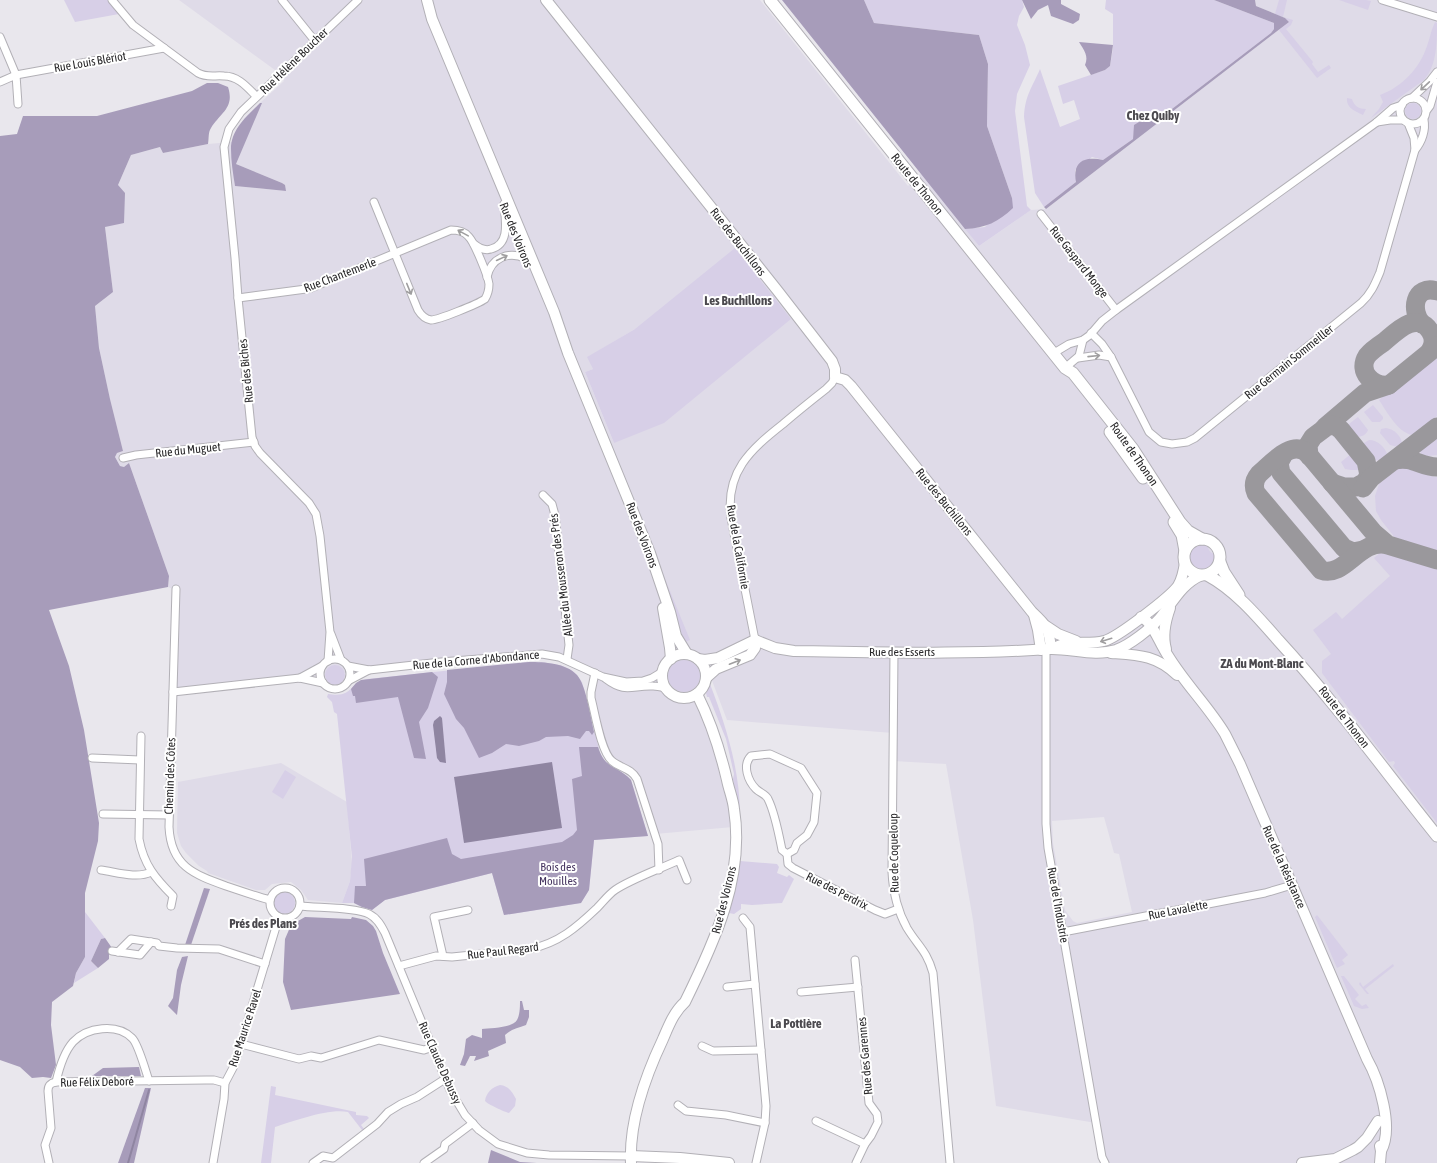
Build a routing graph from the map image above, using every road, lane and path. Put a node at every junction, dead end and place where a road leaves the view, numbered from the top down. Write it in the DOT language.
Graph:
graph roads {
  1 [pos="112,0"];
  2 [pos="282,0"];
  3 [pos="358,0"];
  4 [pos="427,0"];
  5 [pos="432,0"];
  6 [pos="546,0"];
  7 [pos="770,0"];
  8 [pos="1382,0"];
  9 [pos="1437,17"];
  10 [pos="438,32"];
  11 [pos="0,37"];
  12 [pos="315,41"];
  13 [pos="164,48"];
  14 [pos="1437,72"];
  15 [pos="16,75"];
  16 [pos="0,82"];
  17 [pos="1437,82"];
  18 [pos="256,96"];
  19 [pos="1412,98"];
  20 [pos="18,104"];
  21 [pos="1402,105"];
  22 [pos="1427,110"];
  23 [pos="471,114"];
  24 [pos="1424,120"];
  25 [pos="1406,121"];
  26 [pos="1377,122"];
  27 [pos="1415,150"];
  28 [pos="374,202"];
  29 [pos="504,204"];
  30 [pos="1041,214"];
  31 [pos="474,244"];
  32 [pos="394,253"];
  33 [pos="526,259"];
  34 [pos="487,277"];
  35 [pos="238,298"];
  36 [pos="1116,310"];
  37 [pos="1092,333"];
  38 [pos="1083,340"];
  39 [pos="568,353"];
  40 [pos="1054,353"];
  41 [pos="1111,357"];
  42 [pos="1078,358"];
  43 [pos="1065,368"];
  44 [pos="835,378"];
  45 [pos="254,442"];
  46 [pos="123,458"];
  47 [pos="543,495"];
  48 [pos="1202,539"];
  49 [pos="1185,557"];
  50 [pos="1220,562"];
  51 [pos="1204,575"];
  52 [pos="660,584"];
  53 [pos="176,589"];
  54 [pos="1173,601"];
  55 [pos="1245,604"];
  56 [pos="1032,612"];
  57 [pos="1141,617"];
  58 [pos="1046,626"];
  59 [pos="1151,626"];
  60 [pos="1128,628"];
  61 [pos="330,632"];
  62 [pos="755,640"];
  63 [pos="1130,642"];
  64 [pos="1082,643"];
  65 [pos="1046,650"];
  66 [pos="894,652"];
  67 [pos="1098,653"];
  68 [pos="687,654"];
  69 [pos="1139,655"];
  70 [pos="1168,656"];
  71 [pos="567,659"];
  72 [pos="671,659"];
  73 [pos="698,659"];
  74 [pos="341,660"];
  75 [pos="325,664"];
  76 [pos="348,666"];
  77 [pos="369,670"];
  78 [pos="662,672"];
  79 [pos="595,673"];
  80 [pos="603,677"];
  81 [pos="300,678"];
  82 [pos="706,678"];
  83 [pos="350,680"];
  84 [pos="323,683"];
  85 [pos="1187,684"];
  86 [pos="666,688"];
  87 [pos="173,692"];
  88 [pos="697,694"];
  89 [pos="141,736"];
  90 [pos="92,758"];
  91 [pos="140,760"];
  92 [pos="102,814"];
  93 [pos="139,815"];
  94 [pos="169,815"];
  95 [pos="1437,836"];
  96 [pos="787,854"];
  97 [pos="100,870"];
  98 [pos="659,870"];
  99 [pos="151,872"];
  100 [pos="687,880"];
  101 [pos="1292,885"];
  102 [pos="270,900"];
  103 [pos="171,906"];
  104 [pos="300,906"];
  105 [pos="898,909"];
  106 [pos="468,910"];
  107 [pos="279,918"];
  108 [pos="743,918"];
  109 [pos="1063,932"];
  110 [pos="151,942"];
  111 [pos="443,956"];
  112 [pos="855,960"];
  113 [pos="265,964"];
  114 [pos="399,966"];
  115 [pos="755,984"];
  116 [pos="727,987"];
  117 [pos="858,987"];
  118 [pos="801,992"];
  119 [pos="241,1044"];
  120 [pos="702,1046"];
  121 [pos="433,1048"];
  122 [pos="761,1050"];
  123 [pos="1367,1059"];
  124 [pos="445,1078"];
  125 [pos="149,1081"];
  126 [pos="56,1082"];
  127 [pos="225,1084"];
  128 [pos="678,1105"];
  129 [pos="816,1121"];
  130 [pos="1378,1121"];
  131 [pos="765,1123"];
  132 [pos="472,1124"];
  133 [pos="865,1144"];
  134 [pos="1358,1148"];
  135 [pos="1382,1151"];
  136 [pos="631,1160"];
  137 [pos="1102,1161"];
  138 [pos="1340,1161"];
  139 [pos="49,1163"];
  140 [pos="213,1163"];
  141 [pos="313,1163"];
  142 [pos="424,1163"];
  143 [pos="729,1163"];
  144 [pos="756,1163"];
  145 [pos="856,1163"];
  146 [pos="950,1163"];
  147 [pos="1302,1163"];
  148 [pos="1380,1163"];
  1 -- 13 [label="street, Rue Hélène Boucher"];
  2 -- 12 [label="street"];
  3 -- 12 [label="street, Rue Hélène Boucher"];
  4 -- 10 [label="street, Rue des Voirons"];
  5 -- 10 [label="street, Rue des Voirons"];
  6 -- 44 [label="street, Rue des Buchillons"];
  7 -- 40 [label="main road, Route de Thonon"];
  8 -- 9 [label="street"];
  10 -- 23 [label="street, Rue des Voirons"];
  11 -- 15 [label="street"];
  12 -- 18 [label="street, Rue Hélène Boucher"];
  13 -- 15 [label="street, Rue Louis Blériot"];
  13 -- 18 [label="street, Rue Hélène Boucher"];
  14 -- 19 [label="street, one-way"];
  15 -- 16 [label="street, Rue Louis Blériot"];
  15 -- 20 [label="street"];
  17 -- 22 [label="street, Rue Germain Sommeiller"];
  18 -- 35 [label="street, Rue des Biches"];
  19 -- 21 [label="street"];
  19 -- 22 [label="street"];
  21 -- 25 [label="street, Rue Germain Sommeiller"];
  21 -- 26 [label="street"];
  22 -- 24 [label="street, Rue Germain Sommeiller"];
  23 -- 29 [label="street, Rue des Voirons"];
  23 -- 39 [label="street, Rue des Voirons"];
  24 -- 25 [label="street"];
  24 -- 27 [label="street, Rue Germain Sommeiller"];
  25 -- 26 [label="street"];
  25 -- 27 [label="street, Rue Germain Sommeiller"];
  26 -- 36 [label="street"];
  27 -- 41 [label="street, Rue Germain Sommeiller"];
  28 -- 32 [label="street, Rue Chantemerle"];
  29 -- 31 [label="street, Rue Chantemerle"];
  29 -- 33 [label="street, Rue des Voirons"];
  30 -- 36 [label="street, Rue Gaspard Monge"];
  31 -- 32 [label="street, Rue Chantemerle, one-way"];
  31 -- 34 [label="street, Rue Chantemerle"];
  32 -- 34 [label="street, Rue Chantemerle, one-way"];
  32 -- 35 [label="street, Rue Chantemerle"];
  34 -- 33 [label="street, Rue Chantemerle, one-way"];
  33 -- 39 [label="street, Rue des Voirons"];
  35 -- 45 [label="street, Rue des Biches"];
  36 -- 37 [label="street"];
  37 -- 38 [label="street"];
  37 -- 41 [label="street, Rue Germain Sommeiller"];
  38 -- 40 [label="street"];
  38 -- 42 [label="street"];
  39 -- 52 [label="street, Rue des Voirons"];
  40 -- 43 [label="main road, Route de Thonon"];
  42 -- 41 [label="street, one-way"];
  42 -- 43 [label="street"];
  43 -- 48 [label="main road, Route de Thonon"];
  43 -- 49 [label="main road, Route de Thonon"];
  44 -- 56 [label="street, Rue des Buchillons"];
  44 -- 62 [label="street, Rue de la Californie"];
  45 -- 46 [label="street, Rue du Muguet"];
  45 -- 61 [label="street, Rue des Biches"];
  47 -- 71 [label="street, Allée du Mousseron des Prés"];
  48 -- 49 [label="main road"];
  48 -- 50 [label="main road"];
  49 -- 51 [label="main road"];
  49 -- 57 [label="street, Rue des Esserts"];
  50 -- 51 [label="main road"];
  50 -- 55 [label="main road, Route de Thonon"];
  51 -- 54 [label="street, Rue des Esserts"];
  51 -- 55 [label="main road, Route de Thonon"];
  52 -- 68 [label="street, Rue des Voirons"];
  52 -- 72 [label="street, Rue des Voirons"];
  53 -- 87 [label="street, Chemin des Côtes"];
  54 -- 59 [label="street, Rue des Esserts"];
  54 -- 70 [label="street"];
  55 -- 95 [label="main road, Route de Thonon"];
  56 -- 58 [label="street, Rue des Buchillons"];
  56 -- 65 [label="street, Rue des Buchillons"];
  57 -- 59 [label="street, Rue de la Résistance"];
  57 -- 60 [label="street, Rue des Esserts"];
  58 -- 64 [label="street, Rue des Buchillons"];
  58 -- 65 [label="street"];
  59 -- 63 [label="street, Rue des Esserts"];
  59 -- 70 [label="street, Rue de la Résistance"];
  60 -- 63 [label="street"];
  60 -- 64 [label="street, Rue des Esserts, one-way"];
  61 -- 74 [label="street, Rue des Biches"];
  61 -- 75 [label="street, Rue des Biches"];
  62 -- 66 [label="street, Rue des Esserts"];
  62 -- 73 [label="street"];
  82 -- 62 [label="street, one-way"];
  63 -- 67 [label="street, Rue des Esserts"];
  63 -- 69 [label="street"];
  64 -- 65 [label="street, Rue des Esserts"];
  65 -- 66 [label="street, Rue des Esserts"];
  65 -- 67 [label="street, Rue des Esserts"];
  65 -- 109 [label="street, Rue de l'Industrie"];
  66 -- 105 [label="street, Rue de Coqueloup"];
  67 -- 69 [label="street, Rue de la Résistance"];
  68 -- 72 [label="street"];
  68 -- 73 [label="street"];
  69 -- 85 [label="street, Rue de la Résistance"];
  70 -- 85 [label="street, Rue de la Résistance"];
  71 -- 77 [label="street, Rue de la Corne d'Abondance"];
  71 -- 79 [label="street, Rue de la Corne d'Abondance"];
  72 -- 78 [label="street"];
  73 -- 82 [label="street"];
  74 -- 75 [label="street"];
  74 -- 76 [label="street"];
  75 -- 81 [label="street"];
  75 -- 84 [label="street"];
  76 -- 77 [label="street, Rue de la Corne d'Abondance"];
  76 -- 83 [label="street"];
  77 -- 83 [label="street, Rue de la Corne d'Abondance"];
  78 -- 80 [label="street, Rue de la Corne d'Abondance"];
  78 -- 86 [label="street"];
  79 -- 80 [label="street, Rue de la Corne d'Abondance"];
  79 -- 98 [label="street"];
  80 -- 86 [label="street, Rue de la Corne d'Abondance"];
  81 -- 84 [label="street"];
  81 -- 87 [label="street"];
  82 -- 88 [label="street"];
  83 -- 84 [label="street"];
  85 -- 101 [label="street, Rue de la Résistance"];
  86 -- 88 [label="street"];
  87 -- 94 [label="street, Chemin des Côtes"];
  88 -- 136 [label="street, Rue des Voirons"];
  89 -- 91 [label="street"];
  90 -- 91 [label="street"];
  91 -- 93 [label="street"];
  92 -- 93 [label="street"];
  93 -- 94 [label="street"];
  93 -- 99 [label="street"];
  94 -- 102 [label="street, Chemin des Côtes"];
  96 -- 96 [label="street, Rue des Perdrix"];
  96 -- 105 [label="street, Rue des Perdrix"];
  97 -- 99 [label="street"];
  98 -- 100 [label="street, Rue Paul Regard"];
  98 -- 111 [label="street, Rue Paul Regard"];
  99 -- 103 [label="street"];
  101 -- 109 [label="street, Rue Lavalette"];
  101 -- 123 [label="street, Rue de la Résistance"];
  102 -- 104 [label="street"];
  102 -- 107 [label="street"];
  104 -- 107 [label="street"];
  104 -- 114 [label="street, Rue Claude Debussy"];
  105 -- 146 [label="street, Rue de Coqueloup"];
  106 -- 111 [label="street"];
  107 -- 113 [label="street, Rue Maurice Ravel"];
  108 -- 115 [label="street"];
  109 -- 137 [label="street, Rue de l'Industrie"];
  110 -- 110 [label="street"];
  110 -- 113 [label="street"];
  111 -- 114 [label="street, Rue Paul Regard"];
  112 -- 117 [label="street, Rue des Garennes"];
  113 -- 119 [label="street, Rue Maurice Ravel"];
  114 -- 121 [label="street, Rue Claude Debussy"];
  115 -- 116 [label="street"];
  115 -- 122 [label="street"];
  117 -- 118 [label="street"];
  117 -- 133 [label="street, Rue des Garennes"];
  119 -- 121 [label="street"];
  119 -- 127 [label="street, Rue Maurice Ravel"];
  120 -- 122 [label="street"];
  121 -- 124 [label="street, Rue Claude Debussy"];
  122 -- 131 [label="street"];
  123 -- 130 [label="street, Rue de la Résistance"];
  123 -- 135 [label="street, Rue de la Résistance"];
  124 -- 132 [label="street, Rue Claude Debussy"];
  124 -- 141 [label="street"];
  125 -- 126 [label="street, Rue Félix Deboré"];
  125 -- 126 [label="street"];
  125 -- 127 [label="street, Rue Félix Deboré"];
  126 -- 139 [label="street, Rue Félix Deboré"];
  127 -- 140 [label="street, Rue Maurice Ravel"];
  128 -- 131 [label="street"];
  129 -- 133 [label="street"];
  130 -- 134 [label="street"];
  130 -- 135 [label="street, Rue de la Résistance"];
  131 -- 144 [label="street"];
  132 -- 136 [label="street, Rue Claude Debussy"];
  132 -- 142 [label="street"];
  133 -- 145 [label="street, Rue des Garennes"];
  134 -- 135 [label="street"];
  134 -- 138 [label="street"];
  135 -- 148 [label="street, Rue de la Résistance"];
  136 -- 143 [label="street"];
  138 -- 147 [label="street"];
}
